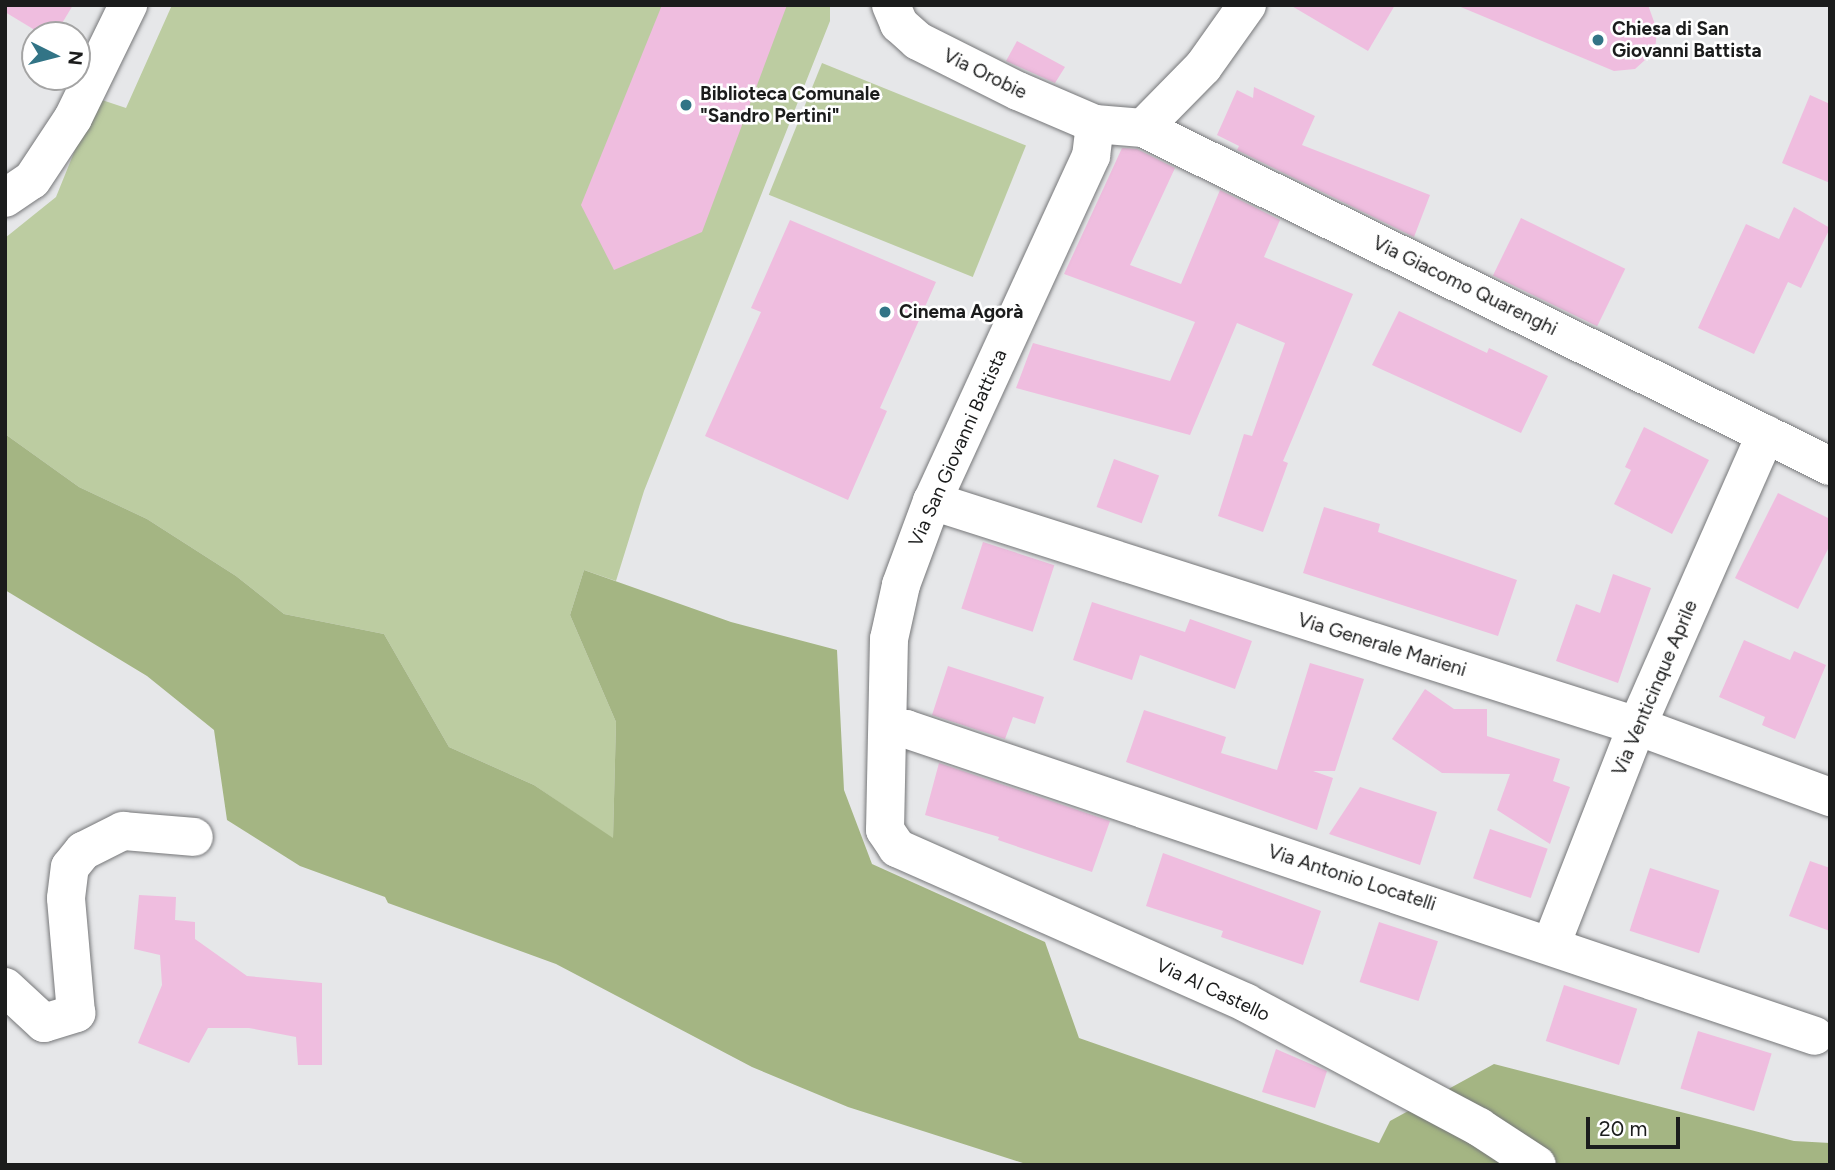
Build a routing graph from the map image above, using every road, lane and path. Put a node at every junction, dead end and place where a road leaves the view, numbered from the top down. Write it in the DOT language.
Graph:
graph roads {
  1 [pos="128,5"];
  2 [pos="891,5"];
  3 [pos="1247,5"];
  4 [pos="1095,124"];
  5 [pos="1143,128"];
  6 [pos="5,198"];
  7 [pos="1766,434"];
  8 [pos="1830,466"];
  9 [pos="932,501"];
  10 [pos="1637,726"];
  11 [pos="888,728"];
  12 [pos="1830,797"];
  13 [pos="885,830"];
  14 [pos="194,837"];
  15 [pos="1551,945"];
  16 [pos="5,987"];
  17 [pos="1815,1036"];
  18 [pos="1538,1165"];
  1 -- 6 [label="street"];
  2 -- 4 [label="street, Via Orobie"];
  3 -- 5 [label="street"];
  4 -- 5 [label="street, Via Giacomo Quarenghi"];
  4 -- 9 [label="street, Via San Giovanni Battista"];
  5 -- 7 [label="street, Via Giacomo Quarenghi"];
  7 -- 8 [label="street, Via Giacomo Quarenghi"];
  7 -- 10 [label="street, Via Venticinque Aprile"];
  9 -- 10 [label="street, Via Generale Marieni"];
  9 -- 11 [label="street, Via San Giovanni Battista"];
  10 -- 12 [label="street, Via Generale Marieni"];
  10 -- 15 [label="street, Via Venticinque Aprile"];
  11 -- 13 [label="street, Via San Giovanni Battista"];
  11 -- 15 [label="street, Via Antonio Locatelli"];
  13 -- 18 [label="street, Via Al Castello"];
  14 -- 16 [label="street"];
  15 -- 17 [label="street, Via Antonio Locatelli"];
}
